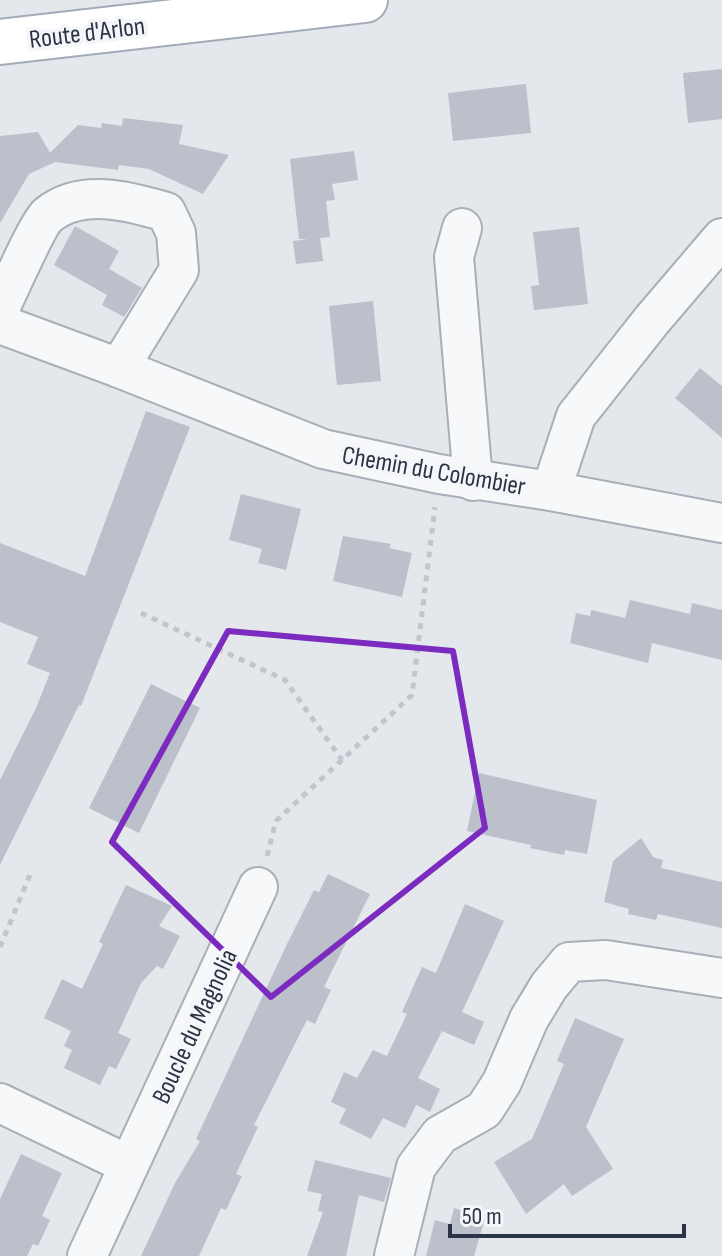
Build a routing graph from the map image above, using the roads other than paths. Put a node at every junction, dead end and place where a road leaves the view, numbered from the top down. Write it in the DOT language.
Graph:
graph roads {
  1 [pos="365,0"];
  2 [pos="0,42"];
  3 [pos="462,228"];
  4 [pos="722,238"];
  5 [pos="0,308"];
  6 [pos="0,324"];
  7 [pos="119,368"];
  8 [pos="456,478"];
  9 [pos="551,491"];
  10 [pos="722,523"];
  11 [pos="258,887"];
  12 [pos="722,978"];
  13 [pos="0,1103"];
  14 [pos="129,1165"];
  15 [pos="87,1256"];
  16 [pos="394,1256"];
  1 -- 2 [label="main road, Route d'Arlon"];
  3 -- 8 [label="street"];
  4 -- 9 [label="street, Chemin du Colombier"];
  5 -- 7 [label="street"];
  6 -- 7 [label="street, Chemin du Colombier"];
  7 -- 8 [label="street, Chemin du Colombier"];
  8 -- 9 [label="street, Chemin du Colombier"];
  9 -- 10 [label="street"];
  11 -- 14 [label="street, Boucle du Magnolia"];
  12 -- 16 [label="street"];
  13 -- 14 [label="street"];
  14 -- 15 [label="street, Boucle du Magnolia"];
}
